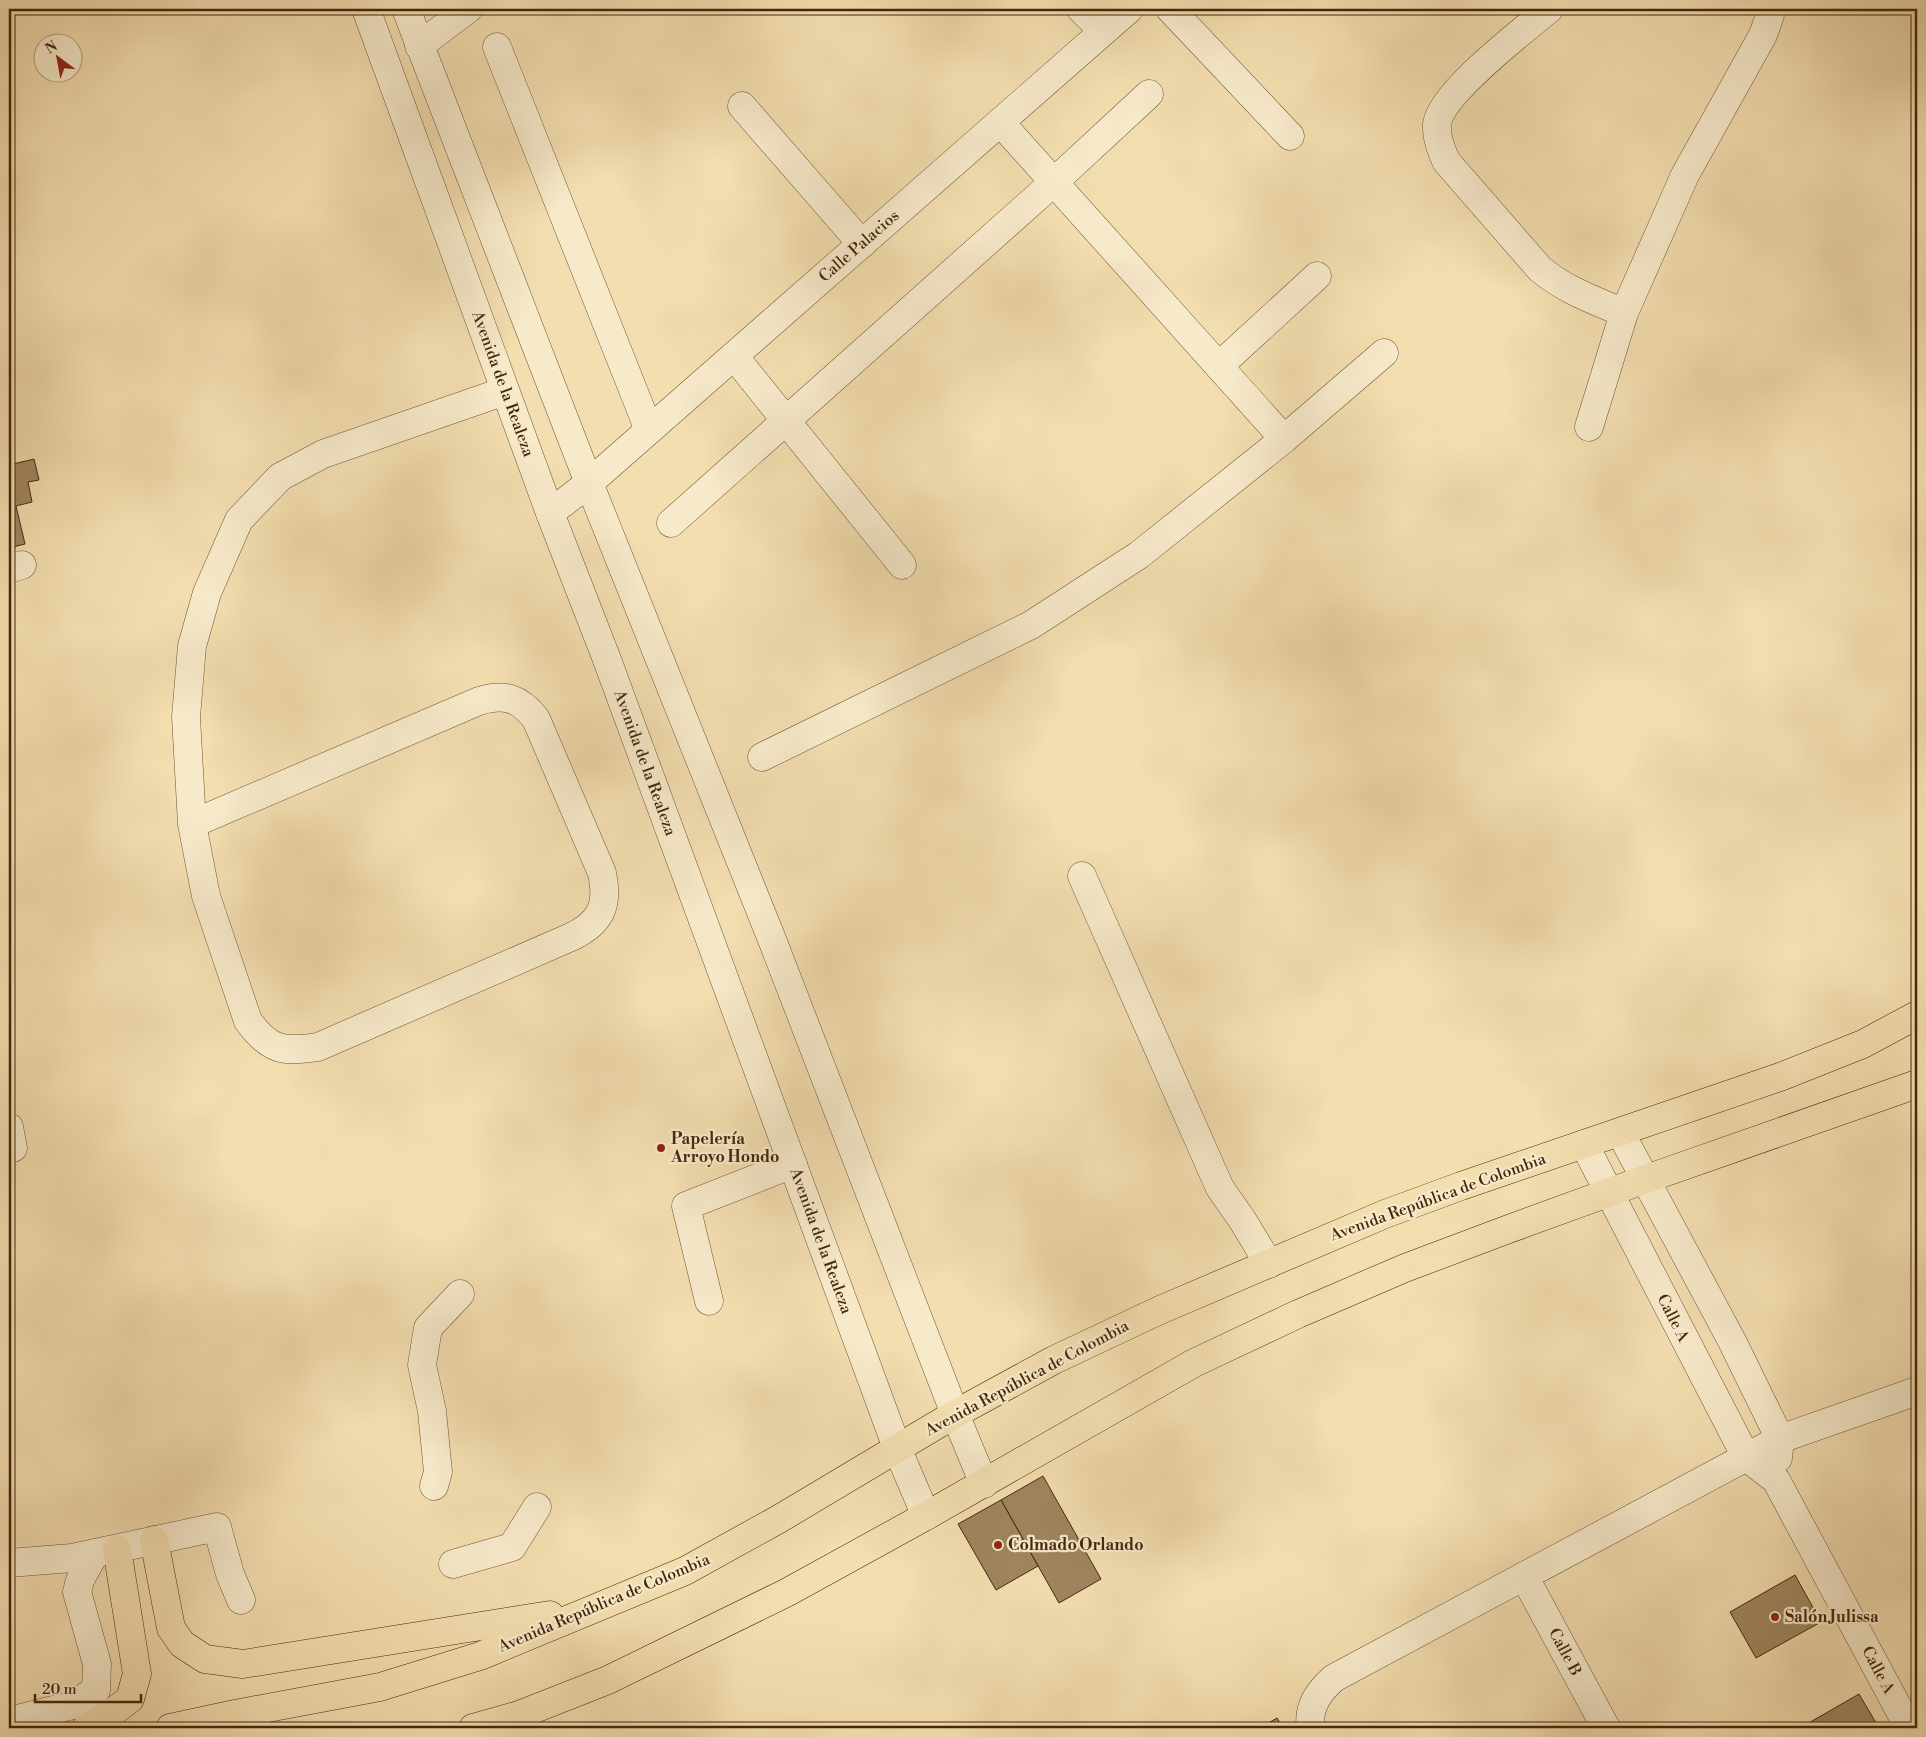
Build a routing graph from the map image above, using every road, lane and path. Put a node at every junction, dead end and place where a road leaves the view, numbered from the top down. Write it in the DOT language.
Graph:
graph roads {
  1 [pos="366,9"];
  2 [pos="406,9"];
  3 [pos="468,9"];
  4 [pos="1081,9"];
  5 [pos="1129,9"];
  6 [pos="1170,9"];
  7 [pos="1549,9"];
  8 [pos="1770,9"];
  9 [pos="1103,31"];
  10 [pos="419,46"];
  11 [pos="498,47"];
  12 [pos="1149,94"];
  13 [pos="742,106"];
  14 [pos="1000,122"];
  15 [pos="1290,136"];
  16 [pos="1054,182"];
  17 [pos="862,244"];
  18 [pos="1318,276"];
  19 [pos="1624,313"];
  20 [pos="1384,353"];
  21 [pos="734,356"];
  22 [pos="1219,366"];
  23 [pos="505,391"];
  24 [pos="786,420"];
  25 [pos="1588,427"];
  26 [pos="649,430"];
  27 [pos="1284,439"];
  28 [pos="589,483"];
  29 [pos="550,513"];
  30 [pos="671,523"];
  31 [pos="902,565"];
  32 [pos="762,757"];
  33 [pos="192,824"];
  34 [pos="1082,876"];
  35 [pos="1917,1015"];
  36 [pos="1917,1084"];
  37 [pos="1620,1132"];
  38 [pos="1584,1144"];
  39 [pos="793,1164"];
  40 [pos="1646,1179"];
  41 [pos="1608,1192"];
  42 [pos="1269,1264"];
  43 [pos="460,1294"];
  44 [pos="709,1301"];
  45 [pos="1917,1391"];
  46 [pos="955,1414"];
  47 [pos="1780,1439"];
  48 [pos="897,1448"];
  49 [pos="1746,1456"];
  50 [pos="1776,1480"];
  51 [pos="984,1484"];
  52 [pos="434,1486"];
  53 [pos="537,1507"];
  54 [pos="926,1516"];
  55 [pos="154,1540"];
  56 [pos="106,1551"];
  57 [pos="9,1563"];
  58 [pos="453,1564"];
  59 [pos="1524,1576"];
  60 [pos="241,1600"];
  61 [pos="596,1608"];
  62 [pos="1312,1717"];
  63 [pos="9,1721"];
  64 [pos="86,1728"];
  65 [pos="170,1728"];
  66 [pos="473,1728"];
  67 [pos="1606,1728"];
  68 [pos="1909,1728"];
  1 -- 23 [label="street, Avenida de la Realeza"];
  2 -- 10 [label="street"];
  3 -- 10 [label="street"];
  4 -- 9 [label="street"];
  5 -- 9 [label="street, Calle Palacios"];
  6 -- 15 [label="street"];
  7 -- 19 [label="street"];
  8 -- 19 [label="street"];
  9 -- 14 [label="street, Calle Palacios"];
  10 -- 28 [label="street"];
  11 -- 26 [label="street"];
  12 -- 16 [label="street"];
  13 -- 17 [label="street"];
  14 -- 16 [label="street"];
  14 -- 17 [label="street, Calle Palacios"];
  16 -- 22 [label="street"];
  16 -- 24 [label="street"];
  17 -- 21 [label="street, Calle Palacios"];
  18 -- 22 [label="street"];
  19 -- 25 [label="street"];
  20 -- 27 [label="street"];
  21 -- 24 [label="street"];
  21 -- 26 [label="street, Calle Palacios"];
  22 -- 27 [label="street"];
  23 -- 29 [label="street, Avenida de la Realeza"];
  23 -- 33 [label="street"];
  24 -- 30 [label="street"];
  24 -- 31 [label="street"];
  26 -- 28 [label="street, Calle Palacios"];
  27 -- 32 [label="street"];
  28 -- 29 [label="street, Calle Palacios"];
  28 -- 46 [label="street"];
  29 -- 39 [label="street, Avenida de la Realeza"];
  33 -- 33 [label="street"];
  34 -- 42 [label="street"];
  35 -- 37 [label="main road, Avenida República de Colombia"];
  36 -- 40 [label="main road"];
  37 -- 38 [label="main road, Avenida República de Colombia"];
  37 -- 40 [label="street"];
  38 -- 41 [label="street, Calle A"];
  38 -- 42 [label="main road, Avenida República de Colombia"];
  39 -- 44 [label="street"];
  39 -- 48 [label="street, Avenida de la Realeza"];
  40 -- 41 [label="main road"];
  40 -- 47 [label="street"];
  41 -- 49 [label="street, Calle A"];
  41 -- 51 [label="main road"];
  42 -- 46 [label="main road, Avenida República de Colombia"];
  43 -- 52 [label="street"];
  45 -- 47 [label="street"];
  46 -- 48 [label="main road, Avenida República de Colombia"];
  46 -- 51 [label="street"];
  47 -- 49 [label="street"];
  47 -- 50 [label="street"];
  48 -- 54 [label="street, Avenida de la Realeza"];
  48 -- 61 [label="main road, Avenida República de Colombia"];
  49 -- 50 [label="street, Calle A"];
  49 -- 59 [label="street"];
  50 -- 68 [label="street, Calle A"];
  51 -- 54 [label="main road"];
  53 -- 58 [label="street"];
  54 -- 66 [label="main road"];
  55 -- 56 [label="street"];
  55 -- 60 [label="street"];
  55 -- 61 [label="main road"];
  56 -- 57 [label="street"];
  56 -- 63 [label="street"];
  56 -- 64 [label="main road"];
  59 -- 62 [label="street"];
  59 -- 67 [label="street, Calle B"];
  61 -- 65 [label="main road, Avenida República de Colombia"];
}
